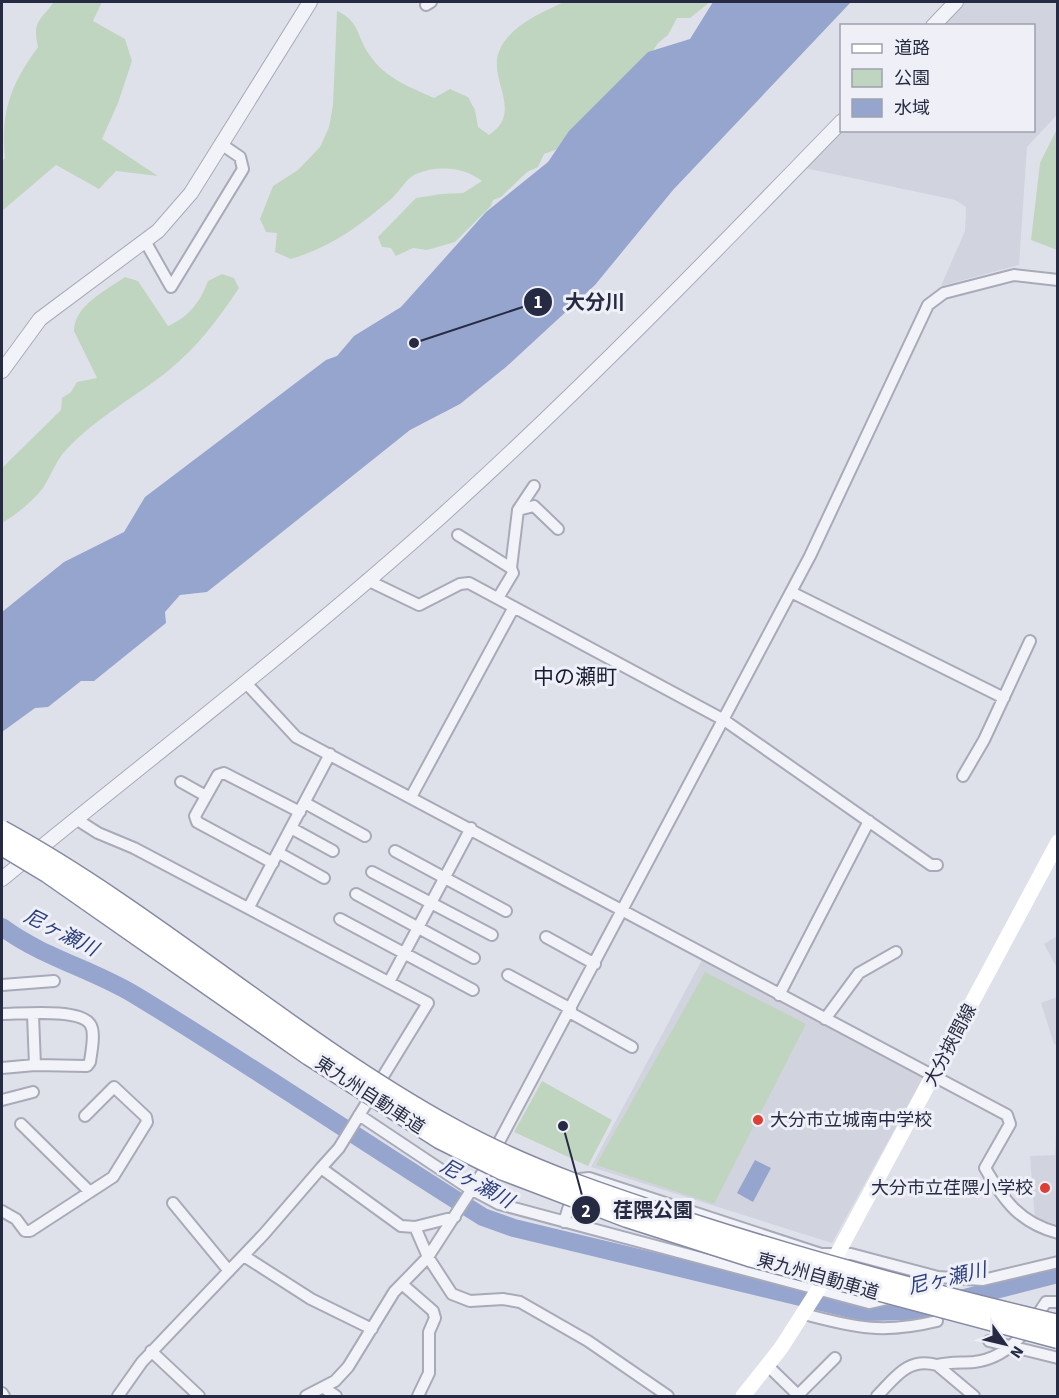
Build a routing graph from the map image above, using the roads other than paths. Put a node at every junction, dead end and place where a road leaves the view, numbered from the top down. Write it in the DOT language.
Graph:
graph roads {
  1 [pos="310,2"];
  2 [pos="956,2"];
  3 [pos="935,24"];
  4 [pos="840,123"];
  5 [pos="222,144"];
  6 [pos="145,241"];
  7 [pos="1058,280"];
  8 [pos="2,371"];
  9 [pos="534,486"];
  10 [pos="518,510"];
  11 [pos="558,529"];
  12 [pos="459,535"];
  13 [pos="511,568"];
  14 [pos="367,580"];
  15 [pos="791,592"];
  16 [pos="498,598"];
  17 [pos="514,607"];
  18 [pos="1030,641"];
  19 [pos="246,683"];
  20 [pos="1004,698"];
  21 [pos="724,720"];
  22 [pos="330,754"];
  23 [pos="963,776"];
  24 [pos="180,782"];
  25 [pos="206,796"];
  26 [pos="411,797"];
  27 [pos="302,807"];
  28 [pos="76,819"];
  29 [pos="869,821"];
  30 [pos="291,828"];
  31 [pos="471,828"];
  32 [pos="2,830"];
  33 [pos="365,836"];
  34 [pos="1058,842"];
  35 [pos="2,846"];
  36 [pos="333,851"];
  37 [pos="394,851"];
  38 [pos="276,858"];
  39 [pos="937,865"];
  40 [pos="372,872"];
  41 [pos="324,878"];
  42 [pos="444,878"];
  43 [pos="2,879"];
  44 [pos="356,894"];
  45 [pos="431,903"];
  46 [pos="249,908"];
  47 [pos="506,911"];
  48 [pos="623,911"];
  49 [pos="340,919"];
  50 [pos="418,927"];
  51 [pos="492,935"];
  52 [pos="546,937"];
  53 [pos="896,952"];
  54 [pos="404,953"];
  55 [pos="474,958"];
  56 [pos="595,964"];
  57 [pos="508,975"];
  58 [pos="54,981"];
  59 [pos="389,982"];
  60 [pos="2,985"];
  61 [pos="473,990"];
  62 [pos="779,994"];
  63 [pos="570,1010"];
  64 [pos="2,1014"];
  65 [pos="33,1015"];
  66 [pos="825,1019"];
  67 [pos="632,1047"];
  68 [pos="35,1065"];
  69 [pos="2,1068"];
  70 [pos="932,1077"];
  71 [pos="33,1092"];
  72 [pos="2,1100"];
  73 [pos="359,1115"];
  74 [pos="85,1116"];
  75 [pos="21,1124"];
  76 [pos="321,1167"];
  77 [pos="472,1190"];
  78 [pos="90,1192"];
  79 [pos="174,1203"];
  80 [pos="2,1211"];
  81 [pos="455,1217"];
  82 [pos="564,1222"];
  83 [pos="415,1227"];
  84 [pos="1058,1233"];
  85 [pos="839,1253"];
  86 [pos="244,1256"];
  87 [pos="428,1257"];
  88 [pos="1058,1262"];
  89 [pos="229,1271"];
  90 [pos="938,1277"];
  91 [pos="402,1284"];
  92 [pos="818,1290"];
  93 [pos="1058,1302"];
  94 [pos="804,1314"];
  95 [pos="937,1321"];
  96 [pos="1058,1324"];
  97 [pos="372,1329"];
  98 [pos="1058,1339"];
  99 [pos="989,1341"];
  100 [pos="1011,1348"];
  101 [pos="151,1351"];
  102 [pos="835,1358"];
  103 [pos="1058,1358"];
  104 [pos="937,1365"];
  105 [pos="768,1366"];
  106 [pos="324,1388"];
  107 [pos="118,1396"];
  108 [pos="200,1396"];
  109 [pos="306,1396"];
  110 [pos="336,1396"];
  111 [pos="418,1396"];
  112 [pos="668,1396"];
  113 [pos="743,1396"];
  114 [pos="799,1396"];
  115 [pos="877,1396"];
  116 [pos="974,1396"];
  1 -- 5 [label="street"];
  2 -- 3 [label="street"];
  4 -- 14 [label="street"];
  5 -- 6 [label="street"];
  5 -- 6 [label="street"];
  6 -- 8 [label="street"];
  7 -- 15 [label="street"];
  9 -- 10 [label="street"];
  10 -- 11 [label="street"];
  10 -- 13 [label="street"];
  12 -- 13 [label="street"];
  13 -- 16 [label="street"];
  14 -- 16 [label="street"];
  14 -- 19 [label="street"];
  15 -- 20 [label="street"];
  15 -- 21 [label="street"];
  16 -- 17 [label="street"];
  17 -- 21 [label="street"];
  17 -- 26 [label="street"];
  18 -- 20 [label="street"];
  19 -- 22 [label="street"];
  19 -- 28 [label="street"];
  20 -- 23 [label="street"];
  21 -- 29 [label="street"];
  21 -- 48 [label="street"];
  22 -- 26 [label="street"];
  22 -- 27 [label="street"];
  24 -- 25 [label="street"];
  25 -- 27 [label="street"];
  25 -- 38 [label="street"];
  26 -- 31 [label="street"];
  27 -- 30 [label="street"];
  27 -- 33 [label="street"];
  28 -- 43 [label="street"];
  28 -- 46 [label="street"];
  29 -- 39 [label="street"];
  29 -- 62 [label="street"];
  30 -- 36 [label="street"];
  30 -- 38 [label="street"];
  31 -- 42 [label="street"];
  31 -- 48 [label="street"];
  32 -- 96 [label="highway, 東九州自動車道, bridge"];
  34 -- 70 [label="main road, 大分挾間線"];
  35 -- 98 [label="highway, 東九州自動車道, bridge"];
  37 -- 42 [label="street"];
  38 -- 41 [label="street"];
  38 -- 46 [label="street"];
  40 -- 45 [label="street"];
  42 -- 45 [label="street"];
  42 -- 47 [label="street"];
  44 -- 50 [label="street"];
  45 -- 50 [label="street"];
  45 -- 51 [label="street"];
  46 -- 59 [label="street"];
  48 -- 56 [label="street"];
  48 -- 62 [label="street"];
  49 -- 54 [label="street"];
  50 -- 54 [label="street"];
  50 -- 55 [label="street"];
  52 -- 56 [label="street"];
  53 -- 66 [label="street"];
  54 -- 59 [label="street"];
  54 -- 61 [label="street"];
  56 -- 63 [label="street"];
  57 -- 63 [label="street"];
  58 -- 60 [label="street"];
  59 -- 73 [label="street"];
  62 -- 66 [label="street"];
  63 -- 67 [label="street"];
  63 -- 77 [label="street"];
  64 -- 65 [label="street"];
  65 -- 68 [label="street"];
  65 -- 68 [label="street"];
  66 -- 70 [label="street"];
  68 -- 69 [label="street"];
  70 -- 84 [label="street"];
  70 -- 85 [label="main road, 大分挾間線"];
  71 -- 72 [label="street"];
  73 -- 76 [label="street"];
  73 -- 77 [label="street"];
  74 -- 78 [label="street"];
  75 -- 78 [label="street"];
  76 -- 83 [label="street"];
  76 -- 86 [label="street"];
  77 -- 81 [label="street"];
  77 -- 82 [label="street"];
  78 -- 80 [label="street"];
  79 -- 89 [label="street"];
  81 -- 83 [label="street"];
  81 -- 87 [label="street"];
  82 -- 85 [label="street"];
  82 -- 92 [label="street"];
  83 -- 87 [label="street"];
  85 -- 90 [label="street"];
  85 -- 92 [label="main road, 大分挾間線"];
  86 -- 89 [label="street"];
  86 -- 97 [label="street"];
  87 -- 91 [label="street"];
  87 -- 112 [label="street"];
  88 -- 90 [label="street"];
  89 -- 101 [label="street"];
  90 -- 92 [label="street"];
  91 -- 97 [label="street"];
  91 -- 111 [label="street"];
  92 -- 94 [label="main road, 大分挾間線"];
  93 -- 100 [label="street"];
  94 -- 95 [label="street"];
  94 -- 105 [label="main road, 大分挾間線"];
  97 -- 106 [label="street"];
  99 -- 100 [label="street"];
  100 -- 103 [label="street"];
  100 -- 104 [label="street"];
  101 -- 107 [label="street"];
  101 -- 108 [label="street"];
  102 -- 114 [label="street"];
  104 -- 115 [label="street"];
  104 -- 116 [label="street"];
  105 -- 113 [label="main road, 大分挾間線"];
  105 -- 114 [label="street"];
  106 -- 109 [label="street"];
  106 -- 110 [label="street"];
}
